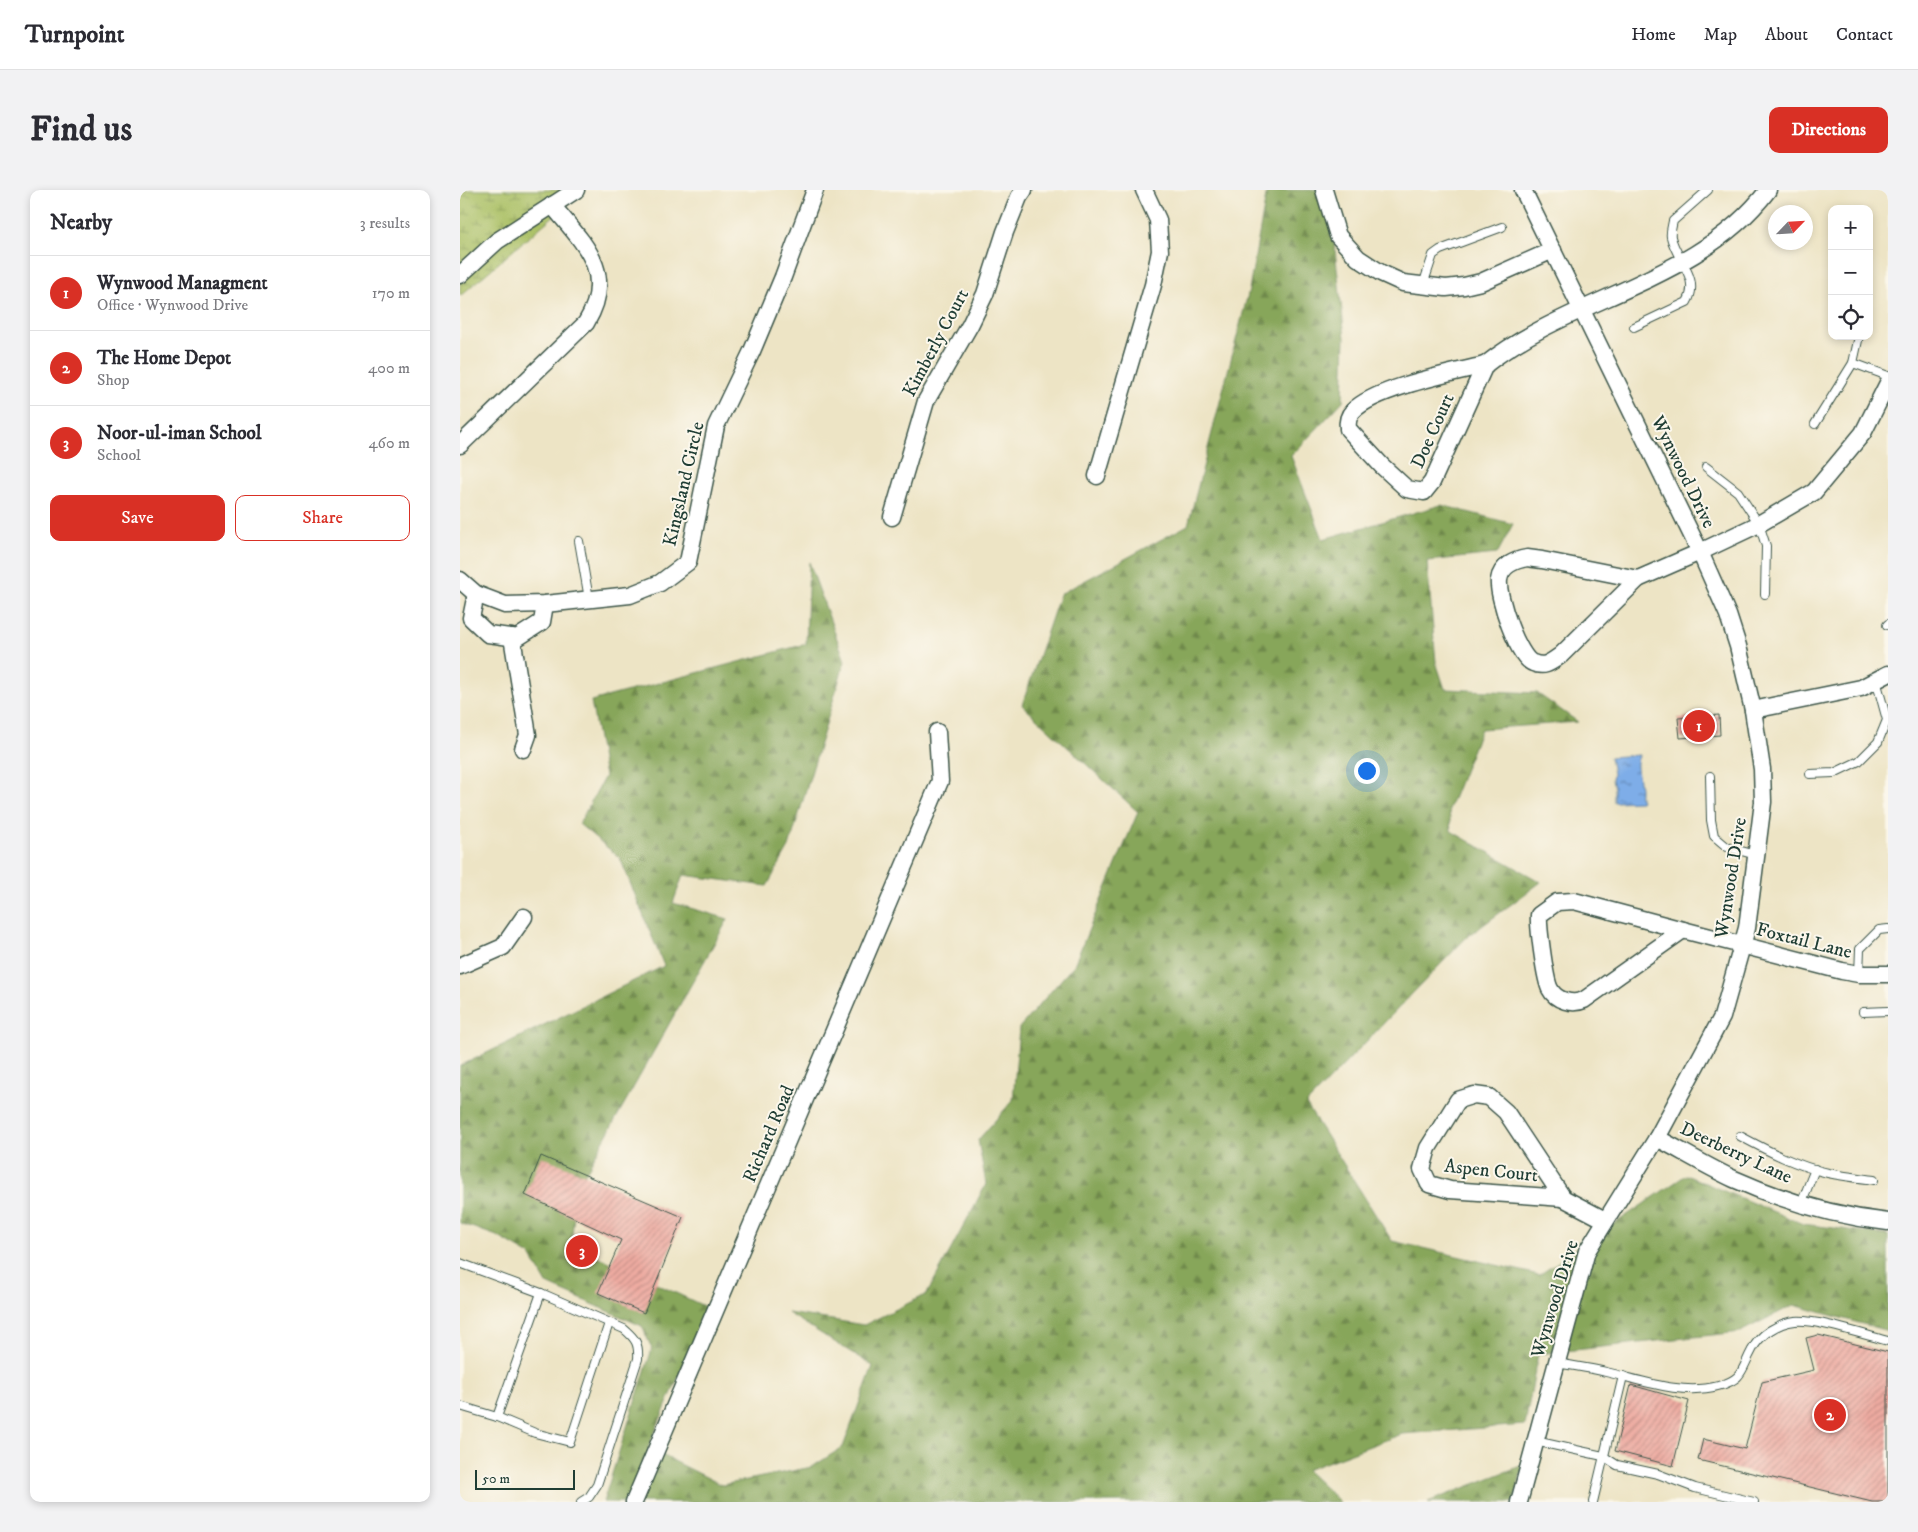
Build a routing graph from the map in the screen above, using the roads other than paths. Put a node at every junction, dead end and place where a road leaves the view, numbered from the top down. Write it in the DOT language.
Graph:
graph roads {
  1 [pos="576,190"];
  2 [pos="815,190"];
  3 [pos="1024,190"];
  4 [pos="1144,190"];
  5 [pos="1324,190"];
  6 [pos="1524,190"];
  7 [pos="1708,190"];
  8 [pos="1768,190"];
  9 [pos="552,205"];
  10 [pos="1502,227"];
  11 [pos="1552,250"];
  12 [pos="1682,261"];
  13 [pos="460,275"];
  14 [pos="1423,285"];
  15 [pos="1582,310"];
  16 [pos="1634,327"];
  17 [pos="1858,340"];
  18 [pos="1853,363"];
  19 [pos="1485,365"];
  20 [pos="1888,376"];
  21 [pos="1888,383"];
  22 [pos="1815,424"];
  23 [pos="460,446"];
  24 [pos="1706,467"];
  25 [pos="1097,476"];
  26 [pos="892,517"];
  27 [pos="1759,524"];
  28 [pos="579,541"];
  29 [pos="1700,552"];
  30 [pos="1638,579"];
  31 [pos="460,580"];
  32 [pos="476,594"];
  33 [pos="1765,594"];
  34 [pos="590,599"];
  35 [pos="545,604"];
  36 [pos="512,637"];
  37 [pos="1882,677"];
  38 [pos="1753,710"];
  39 [pos="1887,711"];
  40 [pos="937,732"];
  41 [pos="523,749"];
  42 [pos="1810,774"];
  43 [pos="1710,776"];
  44 [pos="1756,856"];
  45 [pos="524,917"];
  46 [pos="1888,929"];
  47 [pos="1683,930"];
  48 [pos="1742,946"];
  49 [pos="460,966"];
  50 [pos="1859,974"];
  51 [pos="1888,974"];
  52 [pos="1888,1011"];
  53 [pos="1863,1012"];
  54 [pos="1740,1136"];
  55 [pos="1657,1138"];
  56 [pos="1815,1169"];
  57 [pos="1874,1180"];
  58 [pos="1562,1198"];
  59 [pos="1801,1205"];
  60 [pos="1605,1220"];
  61 [pos="1888,1222"];
  62 [pos="460,1264"];
  63 [pos="541,1293"];
  64 [pos="609,1323"];
  65 [pos="1888,1341"];
  66 [pos="1557,1363"];
  67 [pos="1623,1376"];
  68 [pos="460,1406"];
  69 [pos="497,1417"];
  70 [pos="1535,1441"];
  71 [pos="1603,1456"];
  72 [pos="581,1502"];
  73 [pos="634,1502"];
  74 [pos="1519,1502"];
  75 [pos="1593,1502"];
  76 [pos="1754,1502"];
  1 -- 9 [label="street"];
  2 -- 34 [label="street, Kingsland Circle"];
  3 -- 26 [label="street, Kimberly Court"];
  4 -- 25 [label="street"];
  5 -- 14 [label="street"];
  6 -- 11 [label="street, Wynwood Drive"];
  7 -- 12 [label="lane"];
  8 -- 12 [label="street"];
  9 -- 13 [label="street"];
  9 -- 23 [label="street"];
  10 -- 14 [label="lane"];
  11 -- 14 [label="street"];
  11 -- 15 [label="street, Wynwood Drive"];
  12 -- 15 [label="street"];
  12 -- 16 [label="lane"];
  15 -- 19 [label="street, Doe Court"];
  15 -- 29 [label="street, Wynwood Drive"];
  17 -- 18 [label="lane"];
  18 -- 20 [label="lane"];
  18 -- 22 [label="lane"];
  19 -- 19 [label="street, Doe Court"];
  21 -- 27 [label="street"];
  24 -- 27 [label="lane"];
  27 -- 29 [label="street"];
  27 -- 33 [label="lane"];
  28 -- 34 [label="lane"];
  29 -- 30 [label="street"];
  29 -- 38 [label="street, Wynwood Drive"];
  30 -- 30 [label="street"];
  31 -- 32 [label="street, Kingsland Circle"];
  32 -- 35 [label="street, Kingsland Circle"];
  32 -- 36 [label="street"];
  34 -- 35 [label="street, Kingsland Circle"];
  35 -- 36 [label="street"];
  36 -- 41 [label="street"];
  37 -- 38 [label="street"];
  37 -- 39 [label="lane"];
  38 -- 44 [label="street, Wynwood Drive"];
  39 -- 42 [label="lane"];
  40 -- 73 [label="street, Richard Road"];
  43 -- 44 [label="lane"];
  44 -- 48 [label="street, Wynwood Drive"];
  45 -- 49 [label="street"];
  46 -- 50 [label="lane"];
  47 -- 47 [label="street, Foxtail Lane"];
  47 -- 48 [label="street, Foxtail Lane"];
  48 -- 50 [label="street, Foxtail Lane"];
  48 -- 55 [label="street, Wynwood Drive"];
  50 -- 51 [label="street, Foxtail Lane"];
  52 -- 53 [label="lane"];
  54 -- 56 [label="lane"];
  55 -- 59 [label="street, Deerberry Lane"];
  55 -- 60 [label="street, Wynwood Drive"];
  56 -- 57 [label="lane"];
  56 -- 59 [label="lane"];
  58 -- 58 [label="street, Aspen Court"];
  58 -- 60 [label="street, Aspen Court"];
  59 -- 61 [label="street, Deerberry Lane"];
  60 -- 66 [label="street, Wynwood Drive"];
  62 -- 63 [label="lane"];
  63 -- 64 [label="lane"];
  63 -- 69 [label="lane"];
  64 -- 69 [label="lane"];
  64 -- 72 [label="lane"];
  65 -- 67 [label="lane"];
  66 -- 67 [label="lane"];
  66 -- 70 [label="street, Wynwood Drive"];
  67 -- 71 [label="lane"];
  68 -- 69 [label="lane"];
  70 -- 71 [label="lane"];
  70 -- 74 [label="street, Wynwood Drive"];
  71 -- 75 [label="lane"];
  71 -- 76 [label="lane"];
}
